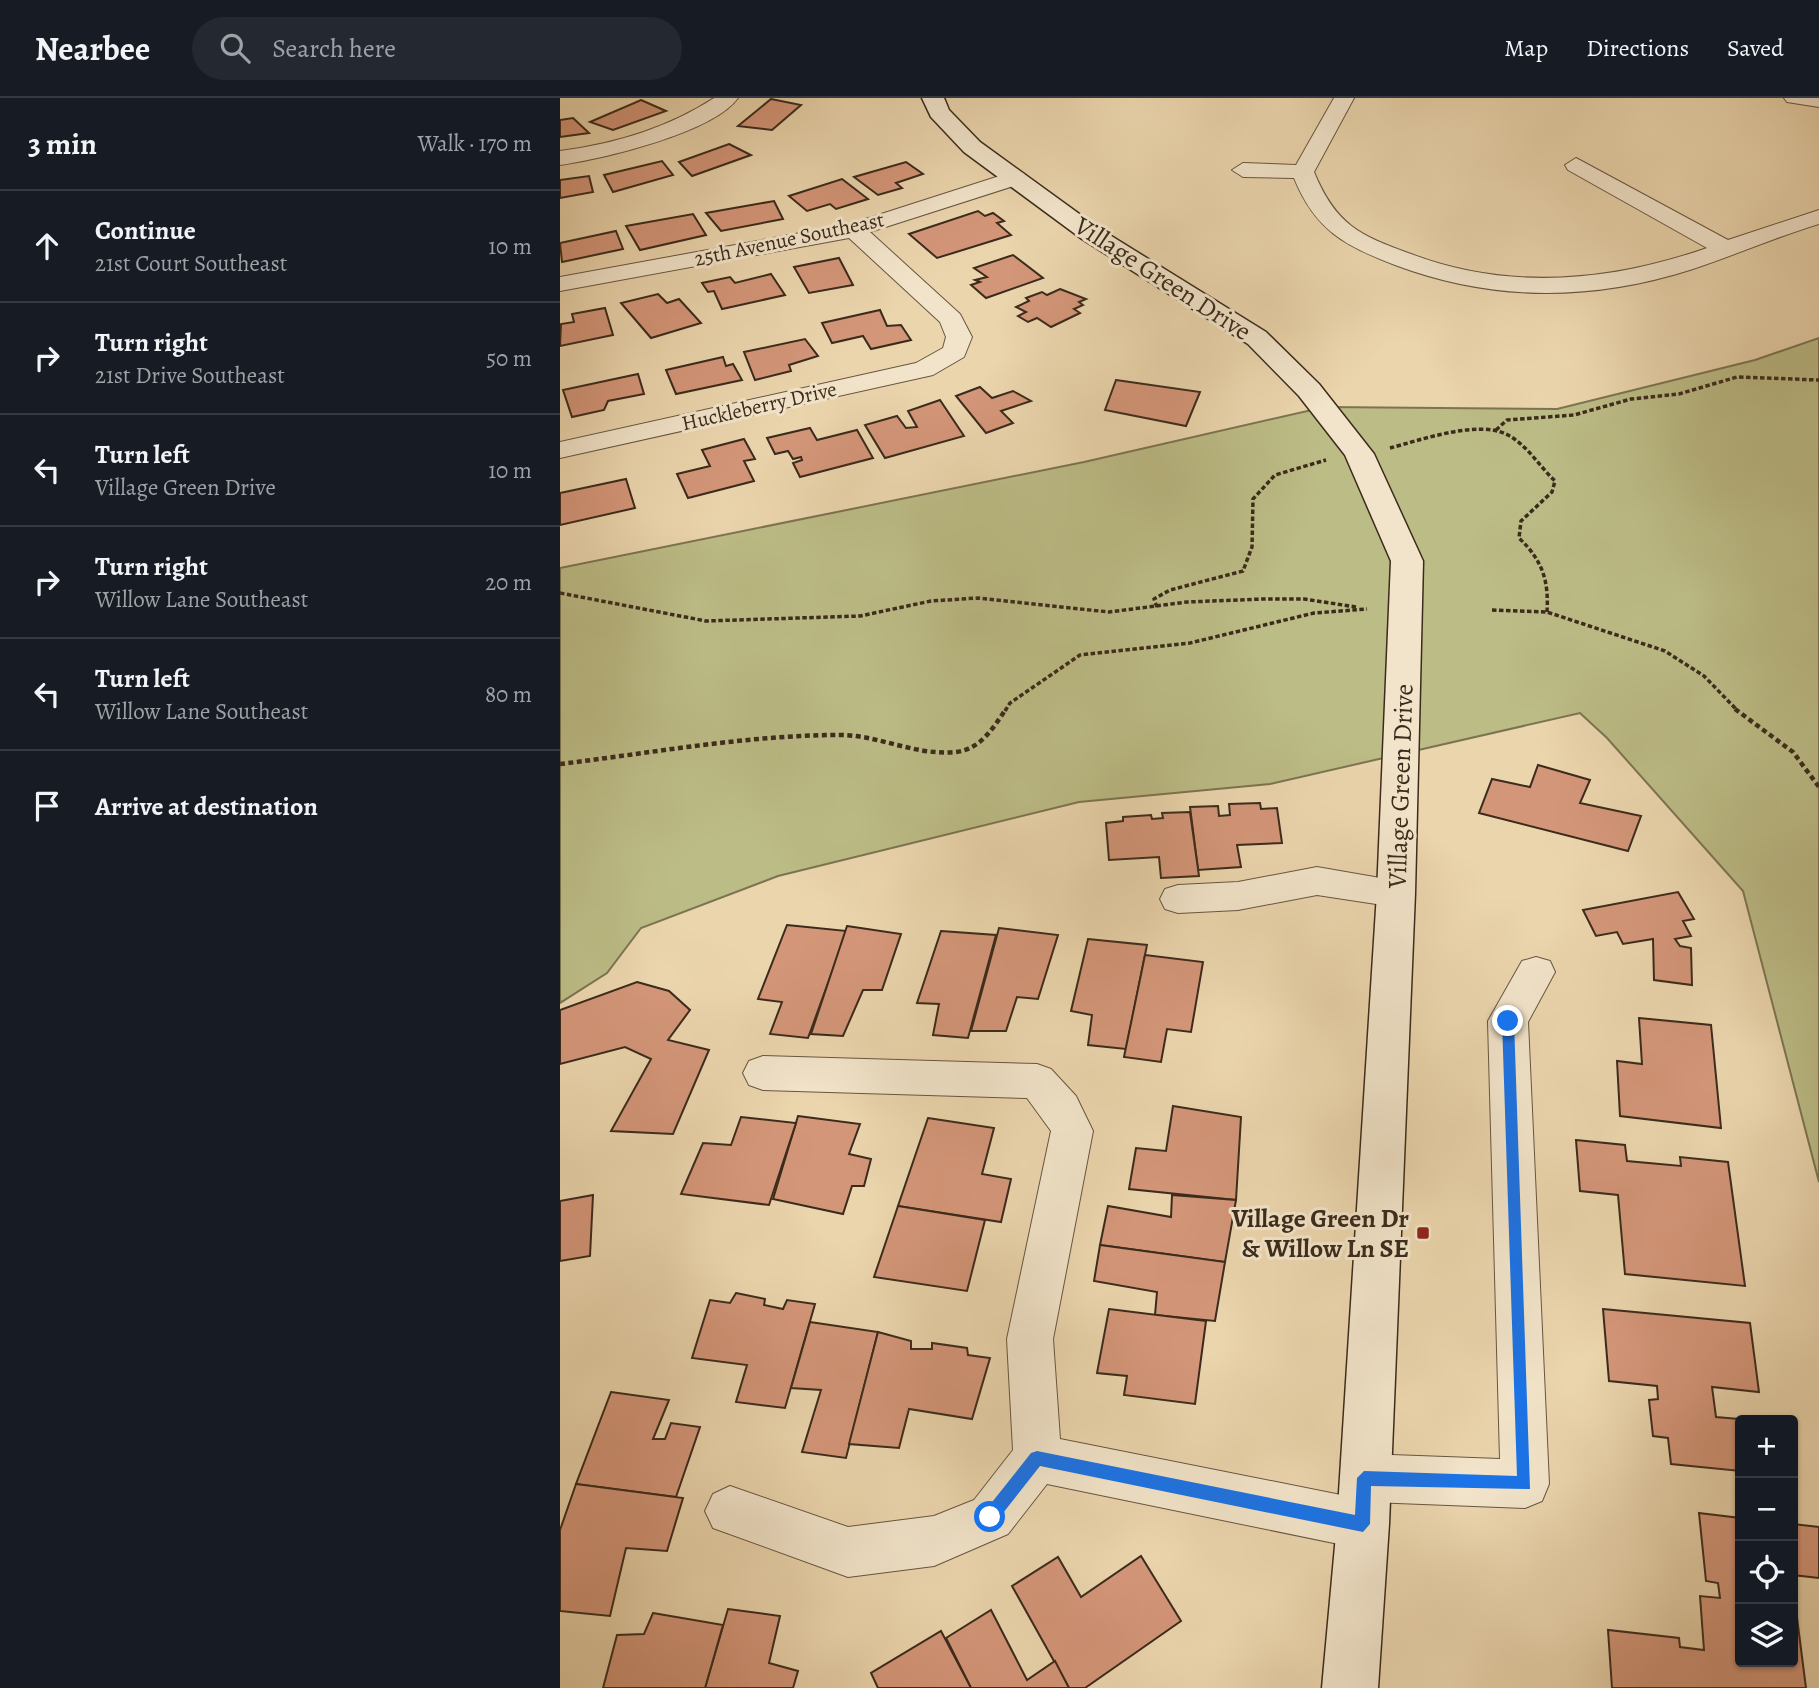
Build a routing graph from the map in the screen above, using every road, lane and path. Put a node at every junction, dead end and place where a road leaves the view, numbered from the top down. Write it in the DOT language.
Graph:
graph roads {
  1 [pos="728,98"];
  2 [pos="933,98"];
  3 [pos="1344,98"];
  4 [pos="1794,98"];
  5 [pos="1819,101"];
  6 [pos="560,158"];
  7 [pos="1576,165"];
  8 [pos="1243,170"];
  9 [pos="1303,172"];
  10 [pos="1015,178"];
  11 [pos="1819,217"];
  12 [pos="854,230"];
  13 [pos="1724,248"];
  14 [pos="560,285"];
  15 [pos="1819,380"];
  16 [pos="1496,430"];
  17 [pos="560,450"];
  18 [pos="560,593"];
  19 [pos="1492,610"];
  20 [pos="560,764"];
  21 [pos="1819,787"];
  22 [pos="1396,893"];
  23 [pos="1178,899"];
  24 [pos="1536,972"];
  25 [pos="763,1073"];
  26 [pos="1037,1458"];
  27 [pos="1364,1478"];
  28 [pos="730,1511"];
  29 [pos="1363,1524"];
  30 [pos="1350,1688"];
  1 -- 6 [label="street"];
  2 -- 10 [label="street, Village Green Drive"];
  3 -- 9 [label="street"];
  4 -- 5 [label="street"];
  7 -- 13 [label="street"];
  8 -- 9 [label="street"];
  9 -- 13 [label="street"];
  10 -- 12 [label="street, 25th Avenue Southeast"];
  10 -- 22 [label="street, Village Green Drive"];
  11 -- 13 [label="street"];
  12 -- 14 [label="street, 25th Avenue Southeast"];
  12 -- 17 [label="street, Huckleberry Drive"];
  15 -- 16 [label="path"];
  18 -- 20 [label="path"];
  19 -- 21 [label="path"];
  22 -- 23 [label="street"];
  22 -- 27 [label="street, Village Green Drive"];
  24 -- 27 [label="street"];
  25 -- 26 [label="street"];
  26 -- 28 [label="street"];
  26 -- 29 [label="street"];
  27 -- 29 [label="street, Village Green Drive"];
  29 -- 30 [label="street, Village Green Drive"];
}
